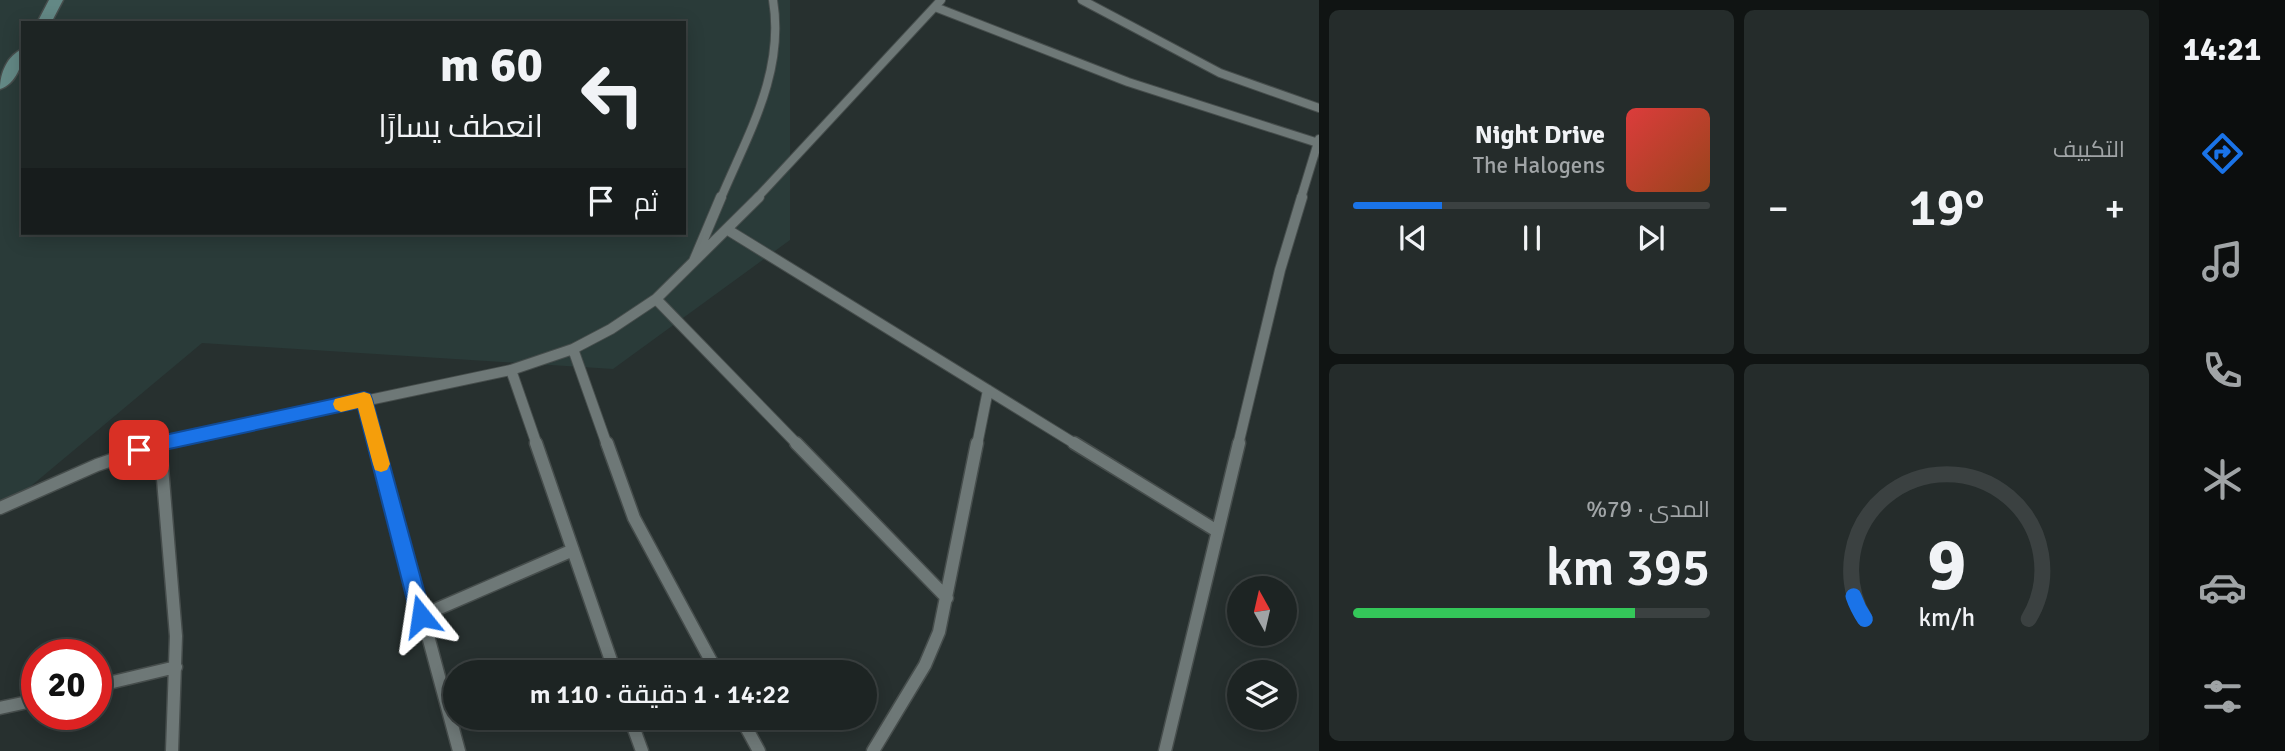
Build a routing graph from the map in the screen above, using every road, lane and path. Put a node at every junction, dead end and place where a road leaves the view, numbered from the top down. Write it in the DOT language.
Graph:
graph roads {
  1 [pos="56,0"];
  2 [pos="773,0"];
  3 [pos="1082,0"];
  4 [pos="938,3"];
  5 [pos="45,21"];
  6 [pos="21,57"];
  7 [pos="0,84"];
  8 [pos="1319,108"];
  9 [pos="1318,141"];
  10 [pos="729,230"];
  11 [pos="691,267"];
  12 [pos="656,299"];
  13 [pos="573,349"];
  14 [pos="511,370"];
  15 [pos="988,390"];
  16 [pos="364,399"];
  17 [pos="160,443"];
  18 [pos="0,508"];
  19 [pos="1217,531"];
  20 [pos="573,550"];
  21 [pos="947,598"];
  22 [pos="421,616"];
  23 [pos="611,660"];
  24 [pos="711,660"];
  25 [pos="176,667"];
  26 [pos="112,681"];
  27 [pos="21,703"];
  28 [pos="0,708"];
  29 [pos="635,730"];
  30 [pos="748,730"];
  31 [pos="172,751"];
  32 [pos="459,751"];
  33 [pos="642,751"];
  34 [pos="759,751"];
  35 [pos="873,751"];
  36 [pos="1164,751"];
  1 -- 5 [label="street"];
  2 -- 11 [label="lane"];
  3 -- 8 [label="lane"];
  4 -- 9 [label="lane"];
  4 -- 10 [label="lane"];
  6 -- 7 [label="street"];
  9 -- 19 [label="lane"];
  10 -- 11 [label="lane"];
  10 -- 15 [label="lane"];
  11 -- 12 [label="lane"];
  12 -- 13 [label="lane"];
  12 -- 21 [label="lane"];
  13 -- 14 [label="lane"];
  13 -- 24 [label="lane"];
  14 -- 16 [label="lane"];
  14 -- 20 [label="lane"];
  15 -- 19 [label="lane"];
  15 -- 21 [label="lane"];
  16 -- 17 [label="lane"];
  16 -- 22 [label="lane"];
  17 -- 18 [label="lane"];
  17 -- 25 [label="lane"];
  19 -- 36 [label="lane"];
  20 -- 22 [label="lane"];
  20 -- 23 [label="lane"];
  21 -- 35 [label="lane"];
  22 -- 32 [label="lane"];
  25 -- 26 [label="lane"];
  25 -- 31 [label="lane"];
  27 -- 28 [label="lane"];
  29 -- 33 [label="lane"];
  30 -- 34 [label="lane"];
}
